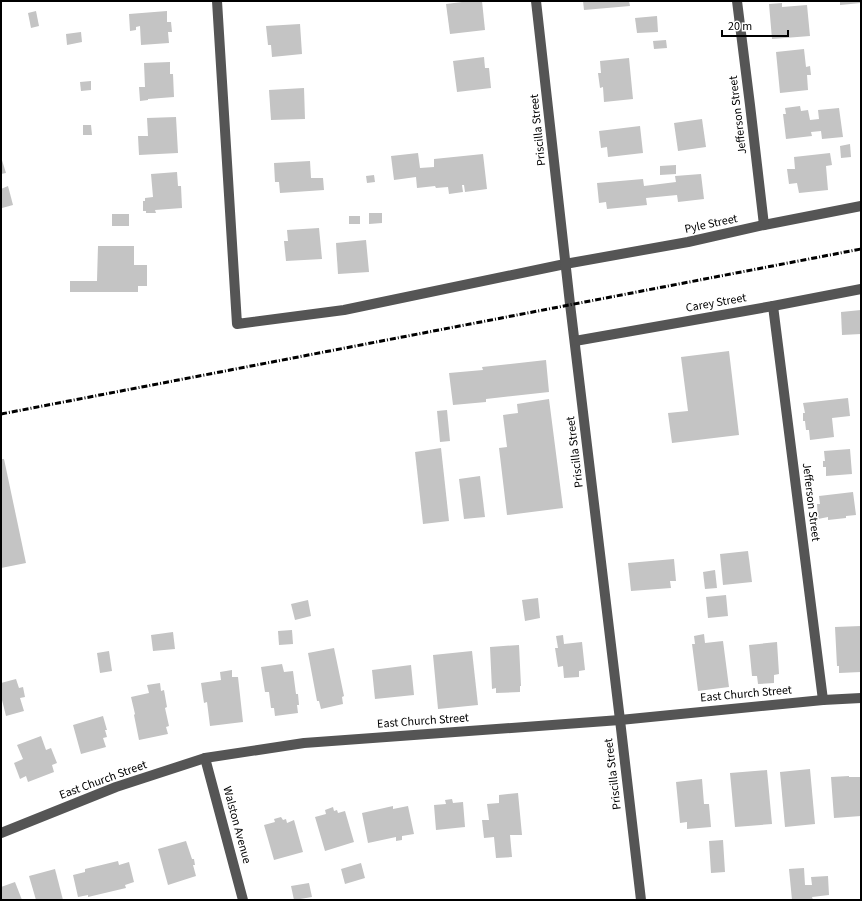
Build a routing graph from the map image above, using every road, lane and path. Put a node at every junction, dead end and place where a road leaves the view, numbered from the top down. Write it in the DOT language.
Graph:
graph roads {
  1 [pos="217,1"];
  2 [pos="536,1"];
  3 [pos="737,1"];
  4 [pos="861,206"];
  5 [pos="764,226"];
  6 [pos="565,264"];
  7 [pos="861,290"];
  8 [pos="773,306"];
  9 [pos="574,341"];
  10 [pos="861,698"];
  11 [pos="823,700"];
  12 [pos="620,720"];
  13 [pos="205,758"];
  14 [pos="1,833"];
  15 [pos="243,900"];
  16 [pos="641,900"];
  1 -- 6 [label="street, Pyle Street"];
  2 -- 6 [label="street, Priscilla Street"];
  3 -- 5 [label="street, Jefferson Street"];
  4 -- 5 [label="street, Pyle Street"];
  5 -- 6 [label="street, Pyle Street"];
  6 -- 9 [label="street, Priscilla Street"];
  7 -- 8 [label="street, Carey Street"];
  8 -- 9 [label="street, Carey Street"];
  8 -- 11 [label="street, Jefferson Street"];
  9 -- 12 [label="street, Priscilla Street"];
  10 -- 11 [label="street, East Church Street"];
  11 -- 12 [label="street, East Church Street"];
  12 -- 13 [label="street, East Church Street"];
  12 -- 16 [label="street, Priscilla Street"];
  13 -- 14 [label="street, East Church Street"];
  13 -- 15 [label="street, Walston Avenue"];
}
